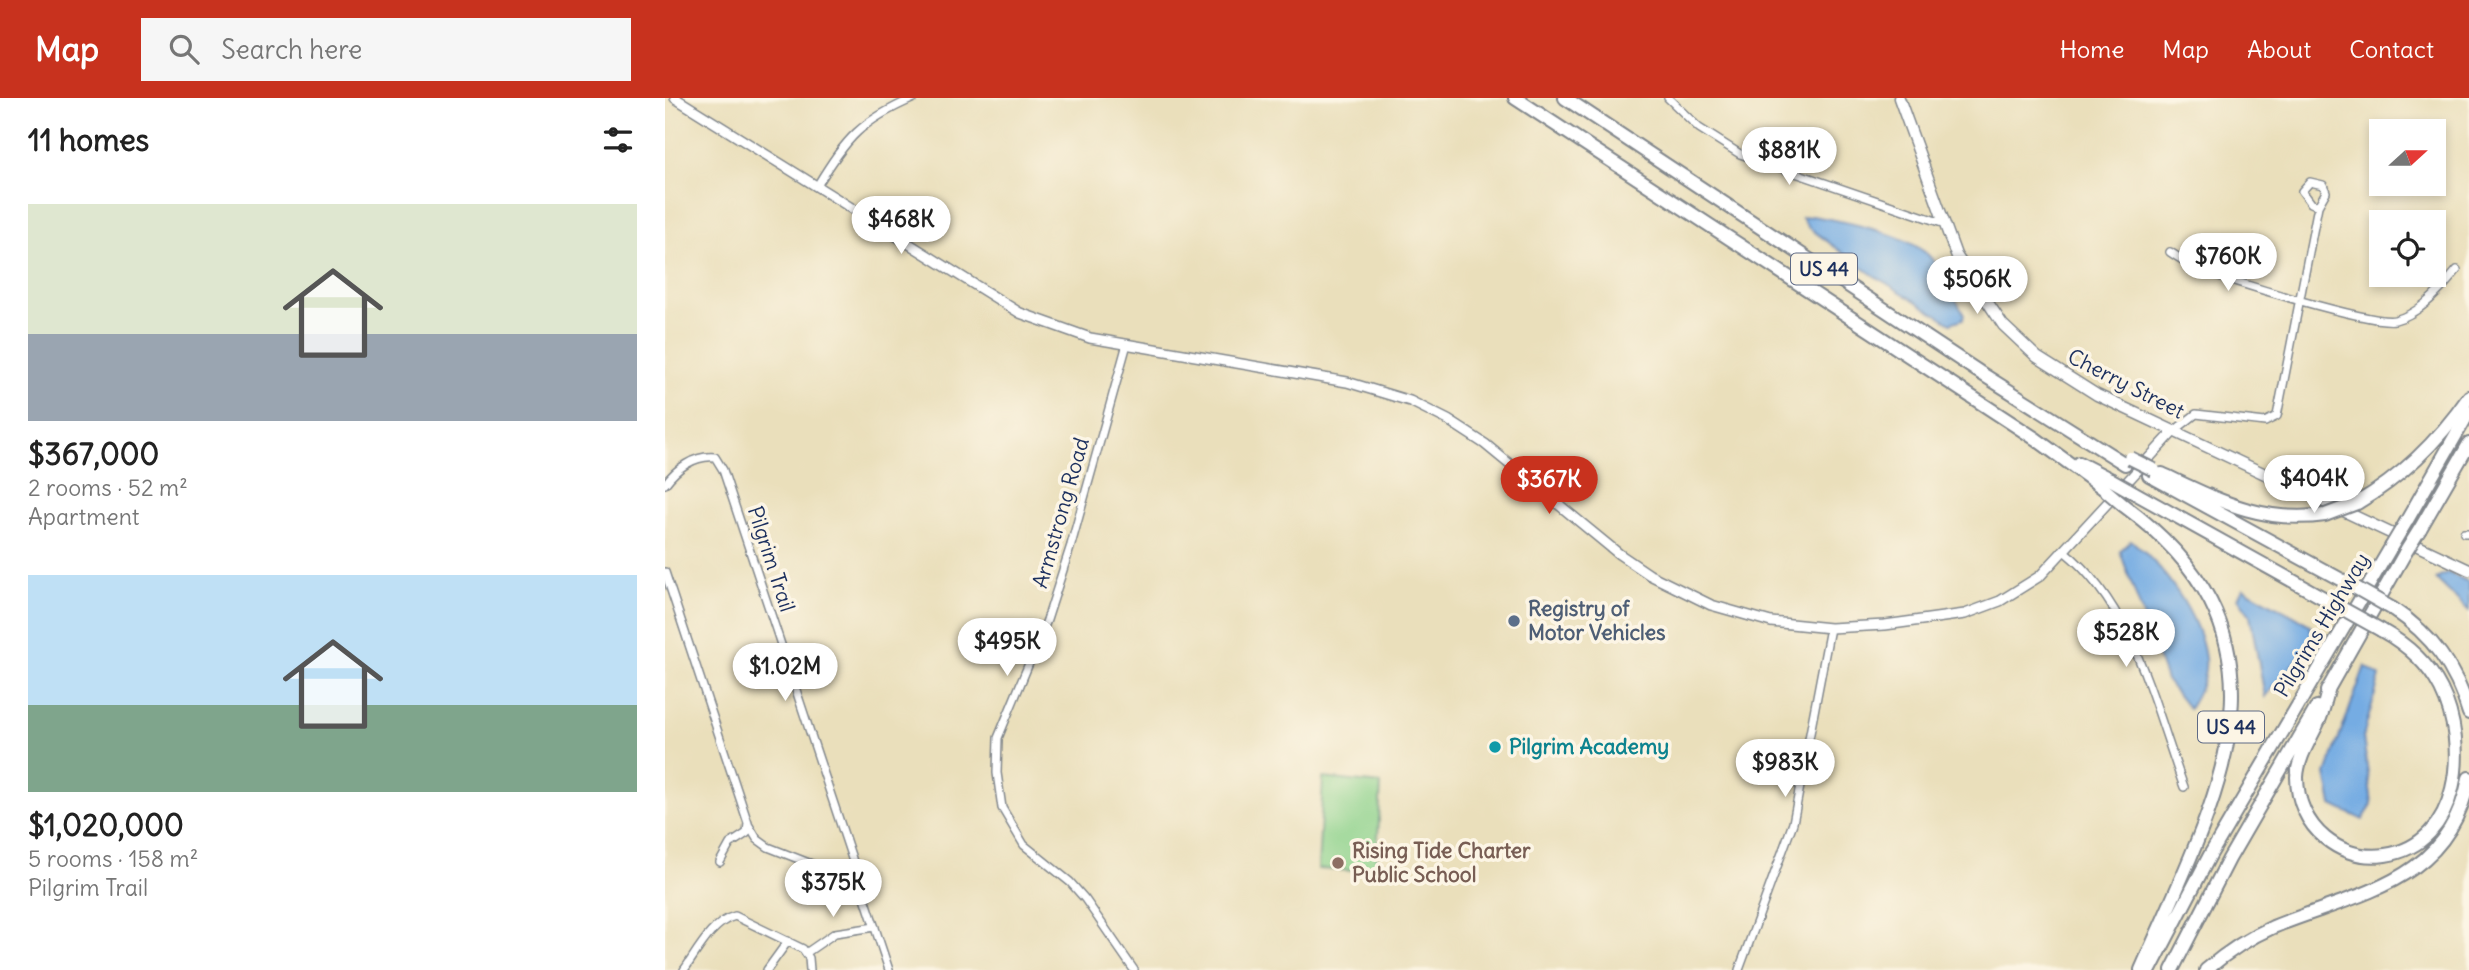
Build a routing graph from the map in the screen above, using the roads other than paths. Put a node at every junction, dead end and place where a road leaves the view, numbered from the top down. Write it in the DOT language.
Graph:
graph roads {
  1 [pos="914,98"];
  2 [pos="1515,98"];
  3 [pos="1565,98"];
  4 [pos="1668,98"];
  5 [pos="1899,98"];
  6 [pos="677,99"];
  7 [pos="817,186"];
  8 [pos="2318,206"];
  9 [pos="1942,223"];
  10 [pos="2170,252"];
  11 [pos="2457,270"];
  12 [pos="2299,299"];
  13 [pos="1127,344"];
  14 [pos="2469,397"];
  15 [pos="2469,412"];
  16 [pos="2174,430"];
  17 [pos="2469,444"];
  18 [pos="2151,472"];
  19 [pos="665,484"];
  20 [pos="2107,484"];
  21 [pos="2064,551"];
  22 [pos="2469,570"];
  23 [pos="665,572"];
  24 [pos="1830,628"];
  25 [pos="2329,687"];
  26 [pos="2469,713"];
  27 [pos="2469,778"];
  28 [pos="2184,788"];
  29 [pos="748,823"];
  30 [pos="720,862"];
  31 [pos="860,883"];
  32 [pos="876,927"];
  33 [pos="788,941"];
  34 [pos="806,953"];
  35 [pos="684,970"];
  36 [pos="767,970"];
  37 [pos="810,970"];
  38 [pos="889,970"];
  39 [pos="1135,970"];
  40 [pos="1739,970"];
  41 [pos="2141,970"];
  42 [pos="2150,970"];
  43 [pos="2172,970"];
  44 [pos="2206,970"];
  1 -- 7 [label="street"];
  2 -- 20 [label="highway, US 44"];
  3 -- 18 [label="highway, US 44, bridge"];
  4 -- 9 [label="street"];
  5 -- 9 [label="main road, Cherry Street"];
  6 -- 7 [label="street"];
  7 -- 13 [label="street"];
  8 -- 12 [label="street"];
  9 -- 16 [label="main road, Cherry Street"];
  10 -- 12 [label="street"];
  11 -- 12 [label="street"];
  12 -- 16 [label="street"];
  13 -- 24 [label="street"];
  13 -- 39 [label="street, Armstrong Road"];
  14 -- 18 [label="highway, bridge"];
  15 -- 42 [label="highway, Pilgrims Highway, bridge"];
  16 -- 21 [label="street"];
  16 -- 22 [label="main road, Cherry Street"];
  17 -- 25 [label="highway, Pilgrims Highway, bridge"];
  18 -- 26 [label="highway, bridge"];
  19 -- 31 [label="street, Pilgrim Trail"];
  20 -- 25 [label="highway, bridge"];
  20 -- 41 [label="highway, US 44, bridge"];
  21 -- 24 [label="street"];
  21 -- 28 [label="street"];
  23 -- 29 [label="street"];
  24 -- 40 [label="street"];
  25 -- 43 [label="highway, Pilgrims Highway"];
  27 -- 44 [label="highway"];
  29 -- 30 [label="street"];
  29 -- 31 [label="street"];
  31 -- 32 [label="street, Pilgrim Trail"];
  32 -- 34 [label="street"];
  32 -- 38 [label="street, Pilgrim Trail"];
  33 -- 34 [label="street"];
  33 -- 35 [label="street"];
  33 -- 36 [label="street"];
  34 -- 37 [label="street"];
}
